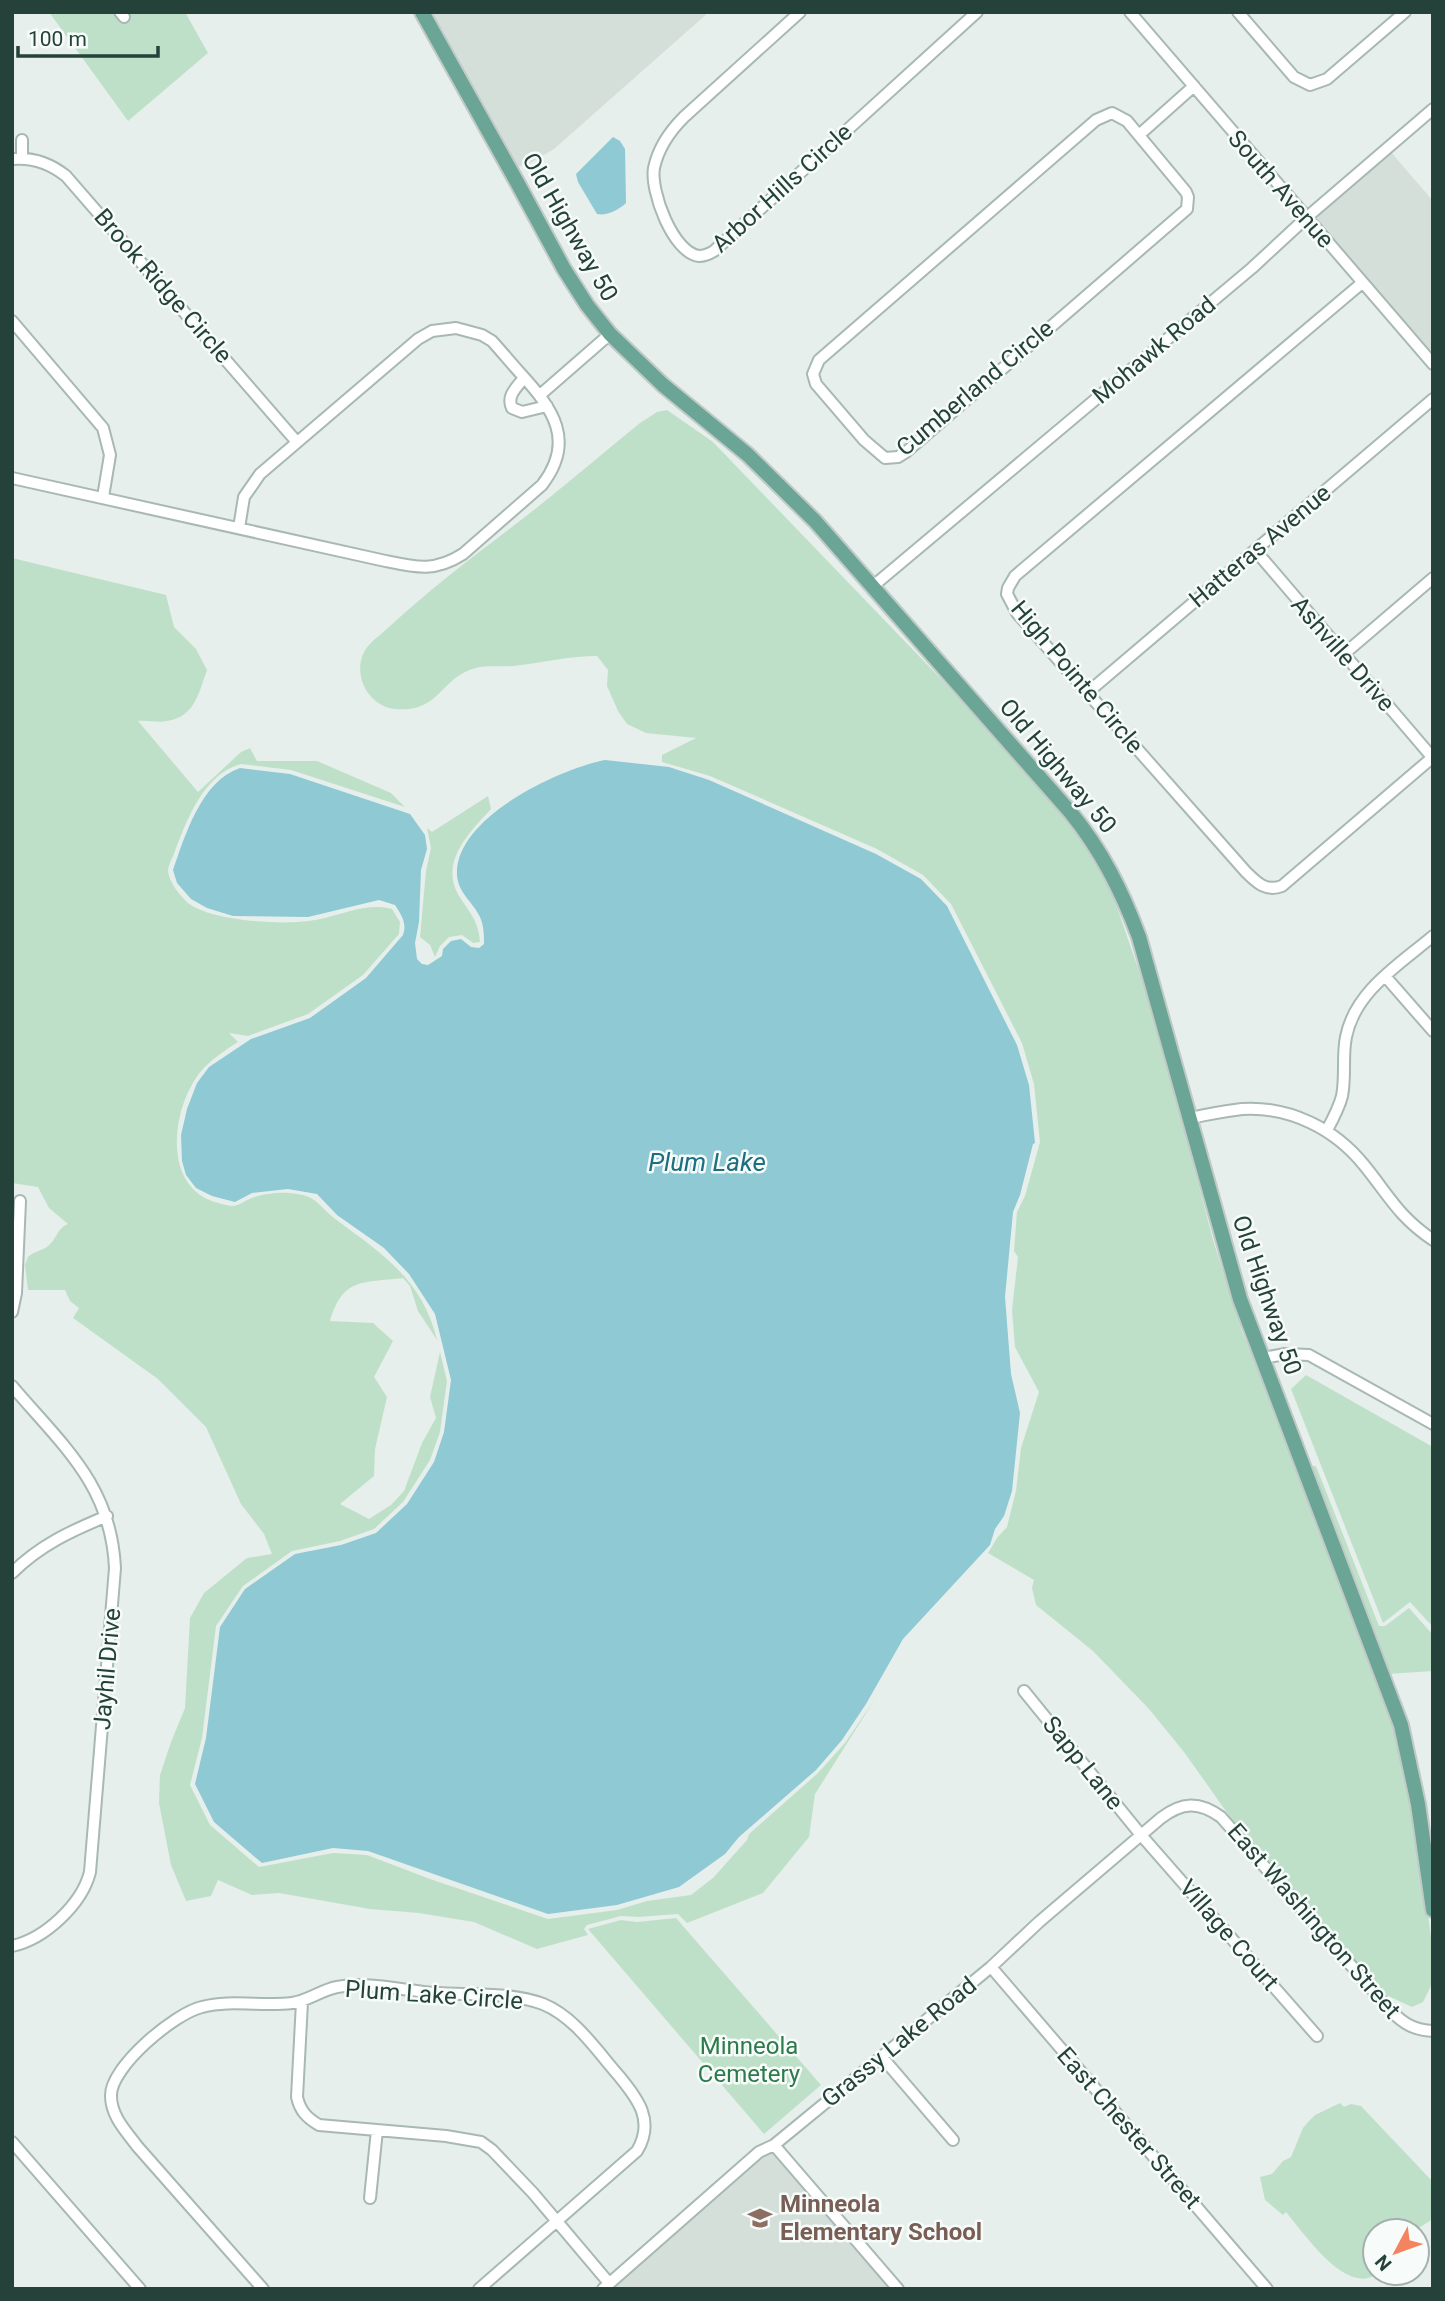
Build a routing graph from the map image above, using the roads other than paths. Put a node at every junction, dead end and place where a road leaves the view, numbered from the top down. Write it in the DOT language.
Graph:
graph roads {
  1 [pos="422,12"];
  2 [pos="800,12"];
  3 [pos="977,12"];
  4 [pos="1130,12"];
  5 [pos="1238,12"];
  6 [pos="1405,12"];
  7 [pos="1195,86"];
  8 [pos="1433,109"];
  9 [pos="1139,135"];
  10 [pos="23,140"];
  11 [pos="17,159"];
  12 [pos="1306,218"];
  13 [pos="1362,283"];
  14 [pos="12,321"];
  15 [pos="610,334"];
  16 [pos="1433,364"];
  17 [pos="524,377"];
  18 [pos="540,395"];
  19 [pos="1433,399"];
  20 [pos="547,406"];
  21 [pos="296,441"];
  22 [pos="12,478"];
  23 [pos="103,497"];
  24 [pos="239,528"];
  25 [pos="1255,551"];
  26 [pos="1433,578"];
  27 [pos="872,587"];
  28 [pos="1344,654"];
  29 [pos="1087,693"];
  30 [pos="1433,757"];
  31 [pos="1433,936"];
  32 [pos="1385,976"];
  33 [pos="1433,1031"];
  34 [pos="1189,1118"];
  35 [pos="1327,1130"];
  36 [pos="19,1201"];
  37 [pos="1433,1240"];
  38 [pos="12,1312"];
  39 [pos="1263,1358"];
  40 [pos="12,1387"];
  41 [pos="1433,1424"];
  42 [pos="107,1516"];
  43 [pos="12,1573"];
  44 [pos="1024,1691"];
  45 [pos="1198,1805"];
  46 [pos="1141,1835"];
  47 [pos="1433,1910"];
  48 [pos="12,1946"];
  49 [pos="991,1967"];
  50 [pos="302,2001"];
  51 [pos="1433,2031"];
  52 [pos="1317,2036"];
  53 [pos="882,2057"];
  54 [pos="377,2130"];
  55 [pos="953,2140"];
  56 [pos="12,2142"];
  57 [pos="774,2145"];
  58 [pos="370,2198"];
  59 [pos="557,2221"];
  60 [pos="606,2286"];
  61 [pos="140,2289"];
  62 [pos="263,2289"];
  63 [pos="479,2289"];
  64 [pos="898,2289"];
  65 [pos="1267,2289"];
  1 -- 15 [label="main road, Old Highway 50"];
  2 -- 3 [label="street, Arbor Hills Circle"];
  4 -- 7 [label="street, South Avenue"];
  5 -- 6 [label="street"];
  7 -- 9 [label="street"];
  7 -- 12 [label="street, South Avenue"];
  8 -- 12 [label="street, Mohawk Road"];
  9 -- 9 [label="street, Cumberland Circle"];
  10 -- 11 [label="street"];
  11 -- 21 [label="street, Brook Ridge Circle"];
  12 -- 13 [label="street, South Avenue"];
  12 -- 27 [label="street, Mohawk Road"];
  13 -- 16 [label="street, South Avenue"];
  13 -- 29 [label="street, High Pointe Circle"];
  14 -- 23 [label="street"];
  15 -- 18 [label="street"];
  15 -- 27 [label="main road, Old Highway 50"];
  17 -- 18 [label="street"];
  17 -- 20 [label="street"];
  17 -- 21 [label="street"];
  18 -- 20 [label="street"];
  19 -- 25 [label="street, Hatteras Avenue"];
  20 -- 24 [label="street"];
  21 -- 24 [label="street"];
  22 -- 23 [label="street"];
  23 -- 24 [label="street"];
  25 -- 28 [label="street, Ashville Drive"];
  25 -- 29 [label="street, Hatteras Avenue"];
  26 -- 28 [label="street"];
  27 -- 34 [label="main road, Old Highway 50"];
  28 -- 30 [label="street, Ashville Drive"];
  29 -- 30 [label="street, High Pointe Circle"];
  31 -- 32 [label="street"];
  32 -- 33 [label="street"];
  32 -- 35 [label="street"];
  34 -- 35 [label="street"];
  34 -- 39 [label="main road, Old Highway 50"];
  35 -- 37 [label="street"];
  36 -- 38 [label="street"];
  39 -- 41 [label="street"];
  39 -- 47 [label="main road, Old Highway 50"];
  40 -- 42 [label="street, Jayhil Drive"];
  42 -- 43 [label="street"];
  42 -- 48 [label="street, Jayhil Drive"];
  44 -- 46 [label="street, Sapp Lane"];
  45 -- 46 [label="street, Grassy Lake Road"];
  45 -- 51 [label="street, East Washington Street"];
  46 -- 49 [label="street, Grassy Lake Road"];
  46 -- 52 [label="street, Village Court"];
  49 -- 53 [label="street, Grassy Lake Road"];
  49 -- 65 [label="street, East Chester Street"];
  50 -- 54 [label="street"];
  50 -- 59 [label="street, Plum Lake Circle"];
  50 -- 62 [label="street, Plum Lake Circle"];
  53 -- 55 [label="street"];
  53 -- 57 [label="street, Grassy Lake Road"];
  54 -- 58 [label="street"];
  54 -- 59 [label="street"];
  56 -- 61 [label="street"];
  57 -- 60 [label="street, Grassy Lake Road"];
  57 -- 64 [label="street"];
  59 -- 60 [label="street"];
  59 -- 63 [label="street, Plum Lake Circle"];
}
